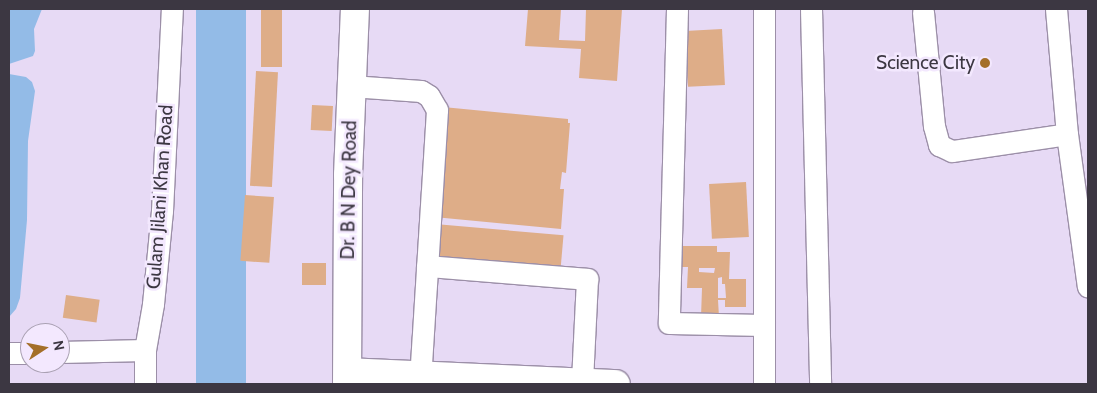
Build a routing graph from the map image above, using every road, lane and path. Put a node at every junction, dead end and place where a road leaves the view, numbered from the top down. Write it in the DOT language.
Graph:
graph roads {
  1 [pos="172,9"];
  2 [pos="355,9"];
  3 [pos="677,9"];
  4 [pos="764,9"];
  5 [pos="811,9"];
  6 [pos="1056,9"];
  7 [pos="923,12"];
  8 [pos="351,86"];
  9 [pos="1067,134"];
  10 [pos="427,266"];
  11 [pos="1088,287"];
  12 [pos="764,325"];
  13 [pos="145,350"];
  14 [pos="70,352"];
  15 [pos="420,377"];
  16 [pos="347,378"];
  17 [pos="582,383"];
  18 [pos="145,384"];
  19 [pos="616,384"];
  20 [pos="764,384"];
  21 [pos="820,384"];
  1 -- 13 [label="street, Gulam Jilani Khan Road"];
  2 -- 8 [label="main road, Dr. B N Dey Road"];
  3 -- 12 [label="street"];
  4 -- 12 [label="street"];
  5 -- 21 [label="street"];
  6 -- 9 [label="street"];
  7 -- 9 [label="street"];
  8 -- 10 [label="street"];
  8 -- 16 [label="main road, Dr. B N Dey Road"];
  9 -- 11 [label="street"];
  10 -- 15 [label="street"];
  10 -- 17 [label="street"];
  12 -- 20 [label="street"];
  13 -- 14 [label="street"];
  13 -- 18 [label="street, Gulam Jilani Khan Road"];
  15 -- 16 [label="main road"];
  15 -- 17 [label="main road"];
  17 -- 19 [label="main road"];
}
